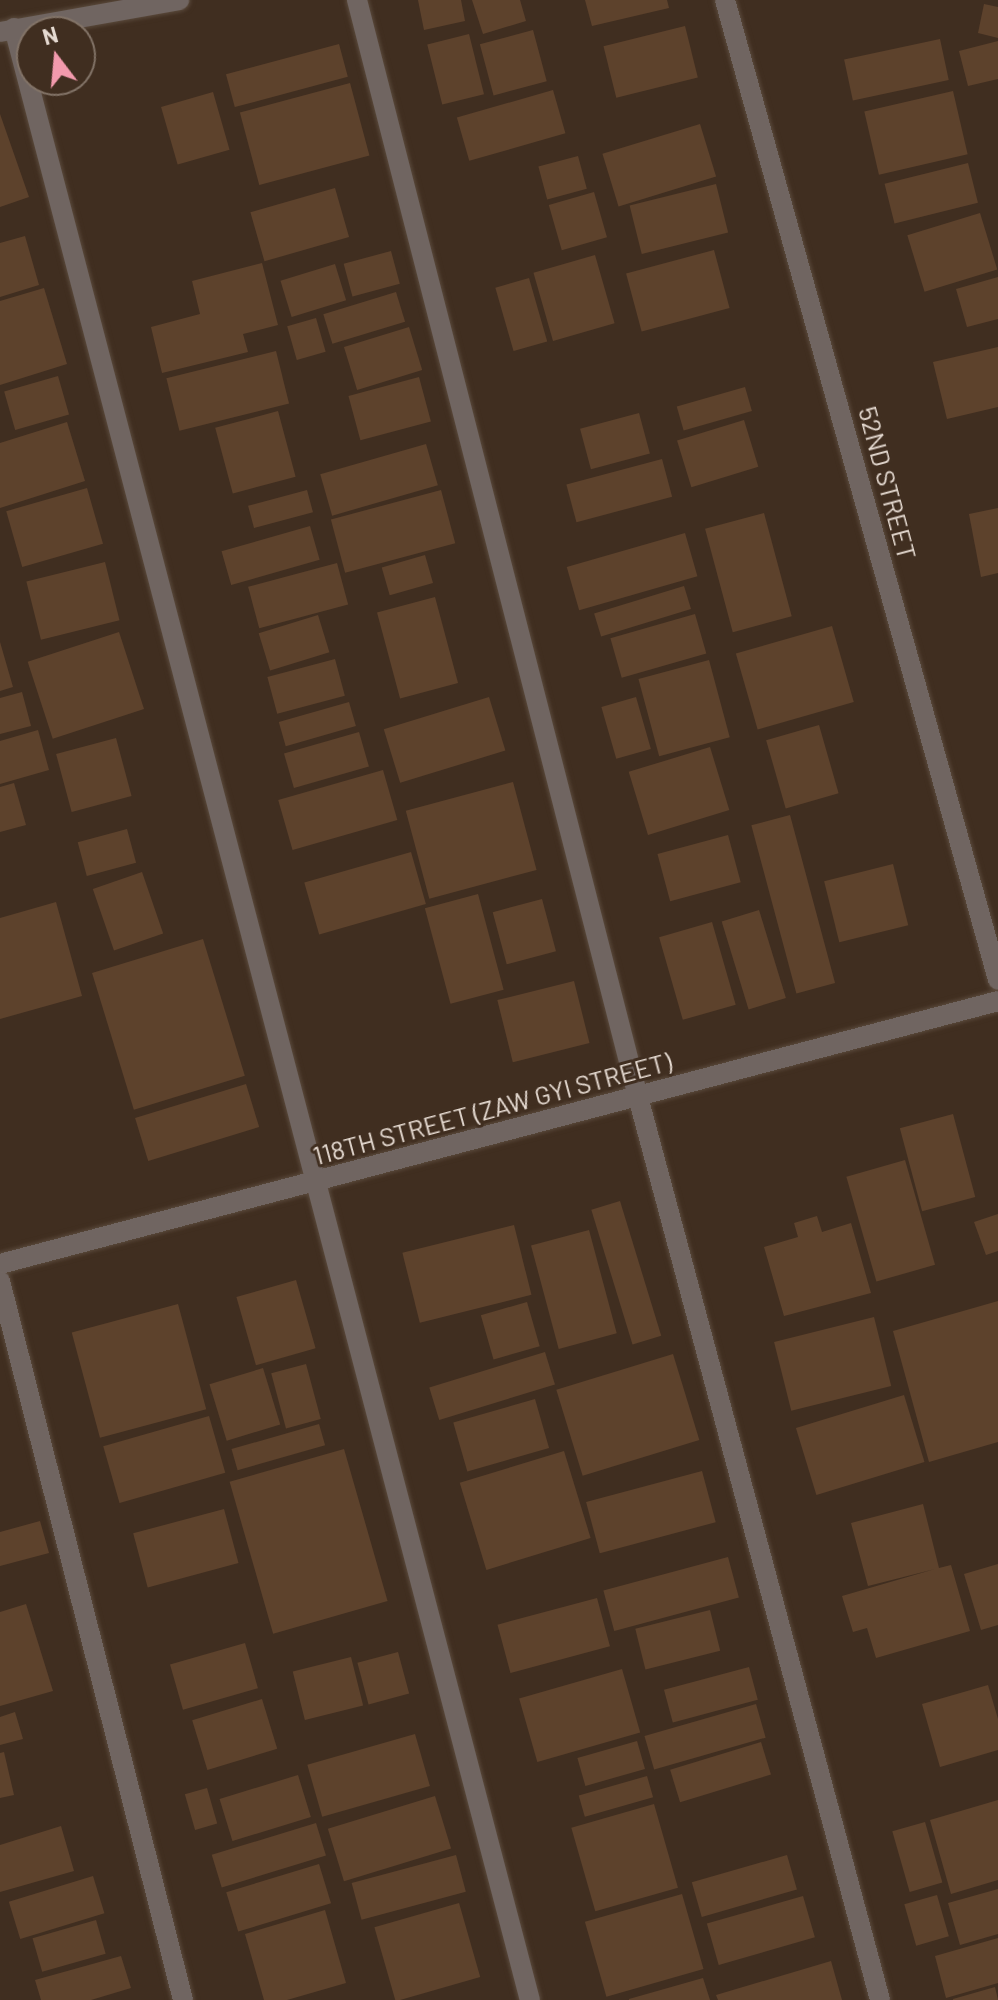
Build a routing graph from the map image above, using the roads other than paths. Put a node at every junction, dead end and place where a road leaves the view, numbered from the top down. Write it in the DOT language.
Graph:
graph roads {
  1 [pos="179,0"];
  2 [pos="357,0"];
  3 [pos="725,0"];
  4 [pos="7,30"];
  5 [pos="998,980"];
  6 [pos="998,1001"];
  7 [pos="637,1093"];
  8 [pos="313,1184"];
  9 [pos="0,1264"];
  10 [pos="0,1281"];
  11 [pos="183,2000"];
  12 [pos="530,2000"];
  13 [pos="880,2000"];
  1 -- 4 [label="street"];
  2 -- 7 [label="street"];
  3 -- 5 [label="street, 52ND STREET"];
  4 -- 8 [label="street"];
  6 -- 7 [label="street, 118TH STREET (ZAW GYI STREET)"];
  7 -- 8 [label="street, 118TH STREET (ZAW GYI STREET)"];
  7 -- 13 [label="street"];
  8 -- 9 [label="street, 118TH STREET (ZAW GYI STREET)"];
  8 -- 12 [label="street"];
  10 -- 11 [label="street"];
}
